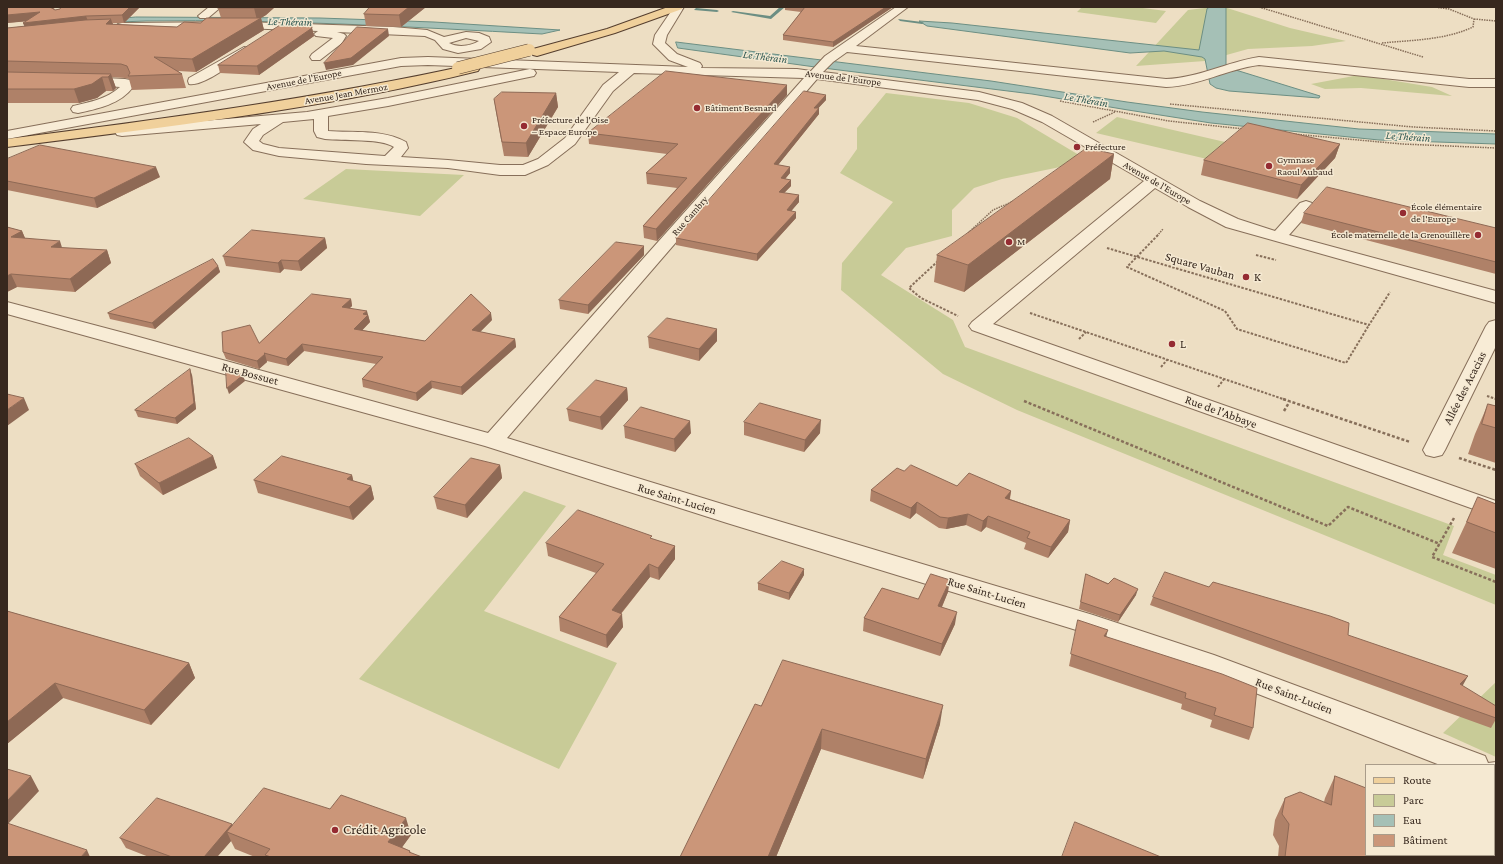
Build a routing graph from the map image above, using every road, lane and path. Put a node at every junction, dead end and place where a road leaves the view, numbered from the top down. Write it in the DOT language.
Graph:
graph roads {
  1 [pos="216,7"];
  2 [pos="659,7"];
  3 [pos="678,7"];
  4 [pos="903,7"];
  5 [pos="1259,7"];
  6 [pos="1435,7"];
  7 [pos="204,16"];
  8 [pos="326,17"];
  9 [pos="1474,19"];
  10 [pos="1496,21"];
  11 [pos="109,27"];
  12 [pos="312,29"];
  13 [pos="856,40"];
  14 [pos="443,43"];
  15 [pos="1380,44"];
  16 [pos="252,45"];
  17 [pos="845,48"];
  18 [pos="533,51"];
  19 [pos="922,56"];
  20 [pos="316,57"];
  21 [pos="1423,57"];
  22 [pos="401,62"];
  23 [pos="473,65"];
  24 [pos="631,69"];
  25 [pos="512,70"];
  26 [pos="817,72"];
  27 [pos="749,73"];
  28 [pos="68,81"];
  29 [pos="194,81"];
  30 [pos="1496,83"];
  31 [pos="1053,100"];
  32 [pos="68,111"];
  33 [pos="321,114"];
  34 [pos="282,119"];
  35 [pos="1244,129"];
  36 [pos="1291,134"];
  37 [pos="7,135"];
  38 [pos="7,139"];
  39 [pos="7,144"];
  40 [pos="1496,148"];
  41 [pos="389,161"];
  42 [pos="1154,181"];
  43 [pos="1020,198"];
  44 [pos="1306,206"];
  45 [pos="1163,229"];
  46 [pos="965,236"];
  47 [pos="1278,237"];
  48 [pos="1082,240"];
  49 [pos="1256,255"];
  50 [pos="942,257"];
  51 [pos="1138,257"];
  52 [pos="1276,260"];
  53 [pos="1390,292"];
  54 [pos="1496,297"];
  55 [pos="1005,304"];
  56 [pos="7,308"];
  57 [pos="1369,325"];
  58 [pos="979,326"];
  59 [pos="1496,326"];
  60 [pos="1024,401"];
  61 [pos="493,441"];
  62 [pos="1434,450"];
  63 [pos="1496,470"];
  64 [pos="1465,498"];
  65 [pos="1496,509"];
  66 [pos="1440,544"];
  67 [pos="1496,582"];
  68 [pos="1471,764"];
  1 -- 7 [label="street"];
  2 -- 18 [label="main road, Avenue Jean Mermoz"];
  3 -- 18 [label="main road, Avenue Jean Mermoz"];
  3 -- 27 [label="street"];
  4 -- 13 [label="street, Rue Cambry"];
  5 -- 15 [label="path"];
  6 -- 9 [label="path"];
  8 -- 12 [label="street"];
  9 -- 10 [label="path"];
  9 -- 15 [label="path"];
  11 -- 12 [label="street"];
  12 -- 14 [label="street"];
  12 -- 20 [label="street"];
  13 -- 17 [label="street, Rue Cambry"];
  13 -- 19 [label="street"];
  14 -- 22 [label="street"];
  14 -- 23 [label="street"];
  15 -- 21 [label="path"];
  16 -- 29 [label="street"];
  17 -- 19 [label="street"];
  17 -- 26 [label="street, Rue Cambry"];
  18 -- 23 [label="main road, Avenue Jean Mermoz"];
  18 -- 38 [label="main road, Avenue Jean Mermoz, bridge"];
  19 -- 30 [label="street"];
  22 -- 23 [label="street, Avenue de l'Europe"];
  22 -- 37 [label="street, Avenue de l'Europe"];
  23 -- 25 [label="street, Avenue de l'Europe"];
  23 -- 39 [label="main road, Avenue Jean Mermoz"];
  24 -- 25 [label="street, Avenue de l'Europe"];
  24 -- 27 [label="street, Avenue de l'Europe"];
  24 -- 41 [label="street"];
  25 -- 33 [label="street, Avenue de l'Europe"];
  26 -- 27 [label="street, Avenue de l'Europe"];
  26 -- 42 [label="street, Avenue de l'Europe"];
  26 -- 61 [label="street, Rue Cambry"];
  28 -- 32 [label="street"];
  31 -- 35 [label="path"];
  33 -- 34 [label="street, Avenue de l'Europe"];
  33 -- 41 [label="street"];
  34 -- 39 [label="street, Avenue de l'Europe"];
  34 -- 41 [label="street"];
  36 -- 40 [label="path"];
  42 -- 47 [label="street, Avenue de l'Europe"];
  42 -- 48 [label="street"];
  43 -- 46 [label="path"];
  44 -- 47 [label="street"];
  45 -- 51 [label="path"];
  47 -- 54 [label="street, Avenue de l'Europe"];
  48 -- 51 [label="path, Square Vauban"];
  48 -- 55 [label="street"];
  49 -- 52 [label="path"];
  50 -- 58 [label="path"];
  51 -- 57 [label="path, Square Vauban"];
  51 -- 57 [label="path"];
  53 -- 57 [label="path"];
  55 -- 58 [label="street"];
  55 -- 62 [label="path"];
  56 -- 61 [label="street, Rue Bossuet"];
  58 -- 64 [label="street, Rue de l'Abbaye"];
  59 -- 62 [label="street, Allée des Acacias"];
  60 -- 66 [label="path"];
  61 -- 68 [label="street, Rue Saint-Lucien"];
  62 -- 63 [label="path"];
  64 -- 65 [label="street, Rue de l'Abbaye"];
  64 -- 66 [label="path"];
  66 -- 67 [label="path"];
}
